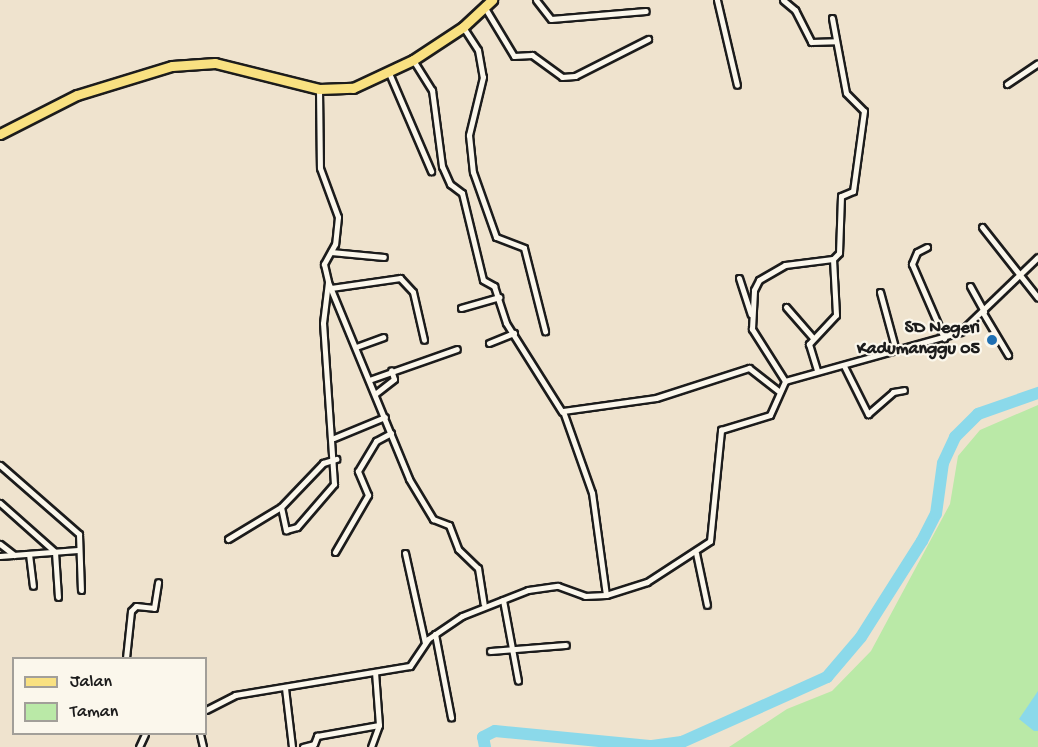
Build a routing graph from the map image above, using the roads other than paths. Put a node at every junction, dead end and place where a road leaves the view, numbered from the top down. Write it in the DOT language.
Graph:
graph roads {
  1 [pos="536,0"];
  2 [pos="717,0"];
  3 [pos="783,0"];
  4 [pos="487,3"];
  5 [pos="646,11"];
  6 [pos="832,18"];
  7 [pos="463,27"];
  8 [pos="648,39"];
  9 [pos="836,41"];
  10 [pos="413,60"];
  11 [pos="1038,63"];
  12 [pos="389,73"];
  13 [pos="1007,84"];
  14 [pos="737,85"];
  15 [pos="319,89"];
  16 [pos="0,134"];
  17 [pos="431,171"];
  18 [pos="982,227"];
  19 [pos="927,247"];
  20 [pos="331,252"];
  21 [pos="384,257"];
  22 [pos="1038,257"];
  23 [pos="833,259"];
  24 [pos="1020,272"];
  25 [pos="739,278"];
  26 [pos="328,282"];
  27 [pos="970,286"];
  28 [pos="331,288"];
  29 [pos="880,292"];
  30 [pos="499,297"];
  31 [pos="1038,298"];
  32 [pos="786,307"];
  33 [pos="461,308"];
  34 [pos="983,312"];
  35 [pos="751,314"];
  36 [pos="544,331"];
  37 [pos="514,333"];
  38 [pos="383,337"];
  39 [pos="813,338"];
  40 [pos="944,338"];
  41 [pos="424,340"];
  42 [pos="489,343"];
  43 [pos="356,347"];
  44 [pos="457,349"];
  45 [pos="896,351"];
  46 [pos="1008,356"];
  47 [pos="844,366"];
  48 [pos="391,370"];
  49 [pos="817,371"];
  50 [pos="369,380"];
  51 [pos="785,381"];
  52 [pos="904,390"];
  53 [pos="778,391"];
  54 [pos="375,394"];
  55 [pos="562,412"];
  56 [pos="385,417"];
  57 [pos="391,433"];
  58 [pos="334,438"];
  59 [pos="336,459"];
  60 [pos="0,465"];
  61 [pos="0,503"];
  62 [pos="281,507"];
  63 [pos="228,539"];
  64 [pos="0,544"];
  65 [pos="78,550"];
  66 [pos="55,552"];
  67 [pos="335,552"];
  68 [pos="405,553"];
  69 [pos="696,553"];
  70 [pos="28,554"];
  71 [pos="14,555"];
  72 [pos="0,556"];
  73 [pos="158,582"];
  74 [pos="33,586"];
  75 [pos="81,590"];
  76 [pos="606,596"];
  77 [pos="58,597"];
  78 [pos="503,600"];
  79 [pos="484,604"];
  80 [pos="707,605"];
  81 [pos="435,633"];
  82 [pos="425,643"];
  83 [pos="566,645"];
  84 [pos="490,651"];
  85 [pos="514,651"];
  86 [pos="126,657"];
  87 [pos="375,672"];
  88 [pos="519,681"];
  89 [pos="285,688"];
  90 [pos="207,709"];
  91 [pos="451,717"];
  92 [pos="379,725"];
  93 [pos="292,747"];
  94 [pos="303,747"];
  95 [pos="371,747"];
  1 -- 5 [label="street"];
  2 -- 14 [label="street"];
  3 -- 9 [label="street"];
  4 -- 7 [label="main road"];
  4 -- 8 [label="street"];
  6 -- 9 [label="street"];
  7 -- 10 [label="main road"];
  7 -- 36 [label="street"];
  9 -- 23 [label="street"];
  10 -- 12 [label="main road"];
  10 -- 30 [label="street"];
  11 -- 13 [label="street"];
  12 -- 15 [label="main road"];
  12 -- 17 [label="street"];
  15 -- 16 [label="main road"];
  15 -- 20 [label="street"];
  18 -- 24 [label="street"];
  19 -- 40 [label="street"];
  20 -- 21 [label="street"];
  20 -- 26 [label="street"];
  22 -- 24 [label="street"];
  23 -- 35 [label="street"];
  23 -- 39 [label="street"];
  24 -- 31 [label="street"];
  24 -- 34 [label="street"];
  25 -- 35 [label="street"];
  26 -- 28 [label="street"];
  26 -- 58 [label="street"];
  27 -- 34 [label="street"];
  28 -- 41 [label="street"];
  28 -- 43 [label="street"];
  29 -- 45 [label="street"];
  30 -- 33 [label="street"];
  30 -- 37 [label="street"];
  32 -- 39 [label="street"];
  34 -- 40 [label="street"];
  34 -- 46 [label="street"];
  35 -- 51 [label="street"];
  37 -- 42 [label="street"];
  37 -- 55 [label="street"];
  38 -- 43 [label="street"];
  39 -- 49 [label="street"];
  40 -- 45 [label="street"];
  43 -- 50 [label="street"];
  44 -- 48 [label="street"];
  45 -- 47 [label="street"];
  47 -- 49 [label="street"];
  47 -- 52 [label="street"];
  48 -- 50 [label="street"];
  48 -- 54 [label="street"];
  49 -- 51 [label="street"];
  50 -- 54 [label="street"];
  51 -- 53 [label="street"];
  53 -- 55 [label="street"];
  53 -- 69 [label="street"];
  54 -- 56 [label="street"];
  55 -- 76 [label="street"];
  56 -- 57 [label="street"];
  56 -- 58 [label="street"];
  57 -- 67 [label="street"];
  57 -- 79 [label="street"];
  58 -- 59 [label="street"];
  59 -- 62 [label="street"];
  59 -- 62 [label="street"];
  60 -- 65 [label="street"];
  61 -- 66 [label="street"];
  62 -- 63 [label="street"];
  64 -- 71 [label="street"];
  65 -- 66 [label="street"];
  65 -- 75 [label="street"];
  66 -- 70 [label="street"];
  66 -- 77 [label="street"];
  68 -- 82 [label="street"];
  69 -- 76 [label="street"];
  69 -- 80 [label="street"];
  70 -- 71 [label="street"];
  70 -- 74 [label="street"];
  71 -- 72 [label="street"];
  73 -- 86 [label="street"];
  76 -- 78 [label="street"];
  78 -- 79 [label="street"];
  78 -- 85 [label="street"];
  79 -- 81 [label="street"];
  81 -- 82 [label="street"];
  81 -- 91 [label="street"];
  82 -- 87 [label="street"];
  83 -- 85 [label="street"];
  84 -- 85 [label="street"];
  85 -- 88 [label="street"];
  87 -- 89 [label="street"];
  87 -- 92 [label="street"];
  89 -- 90 [label="street"];
  89 -- 93 [label="street"];
  92 -- 94 [label="street"];
  92 -- 95 [label="street"];
}
